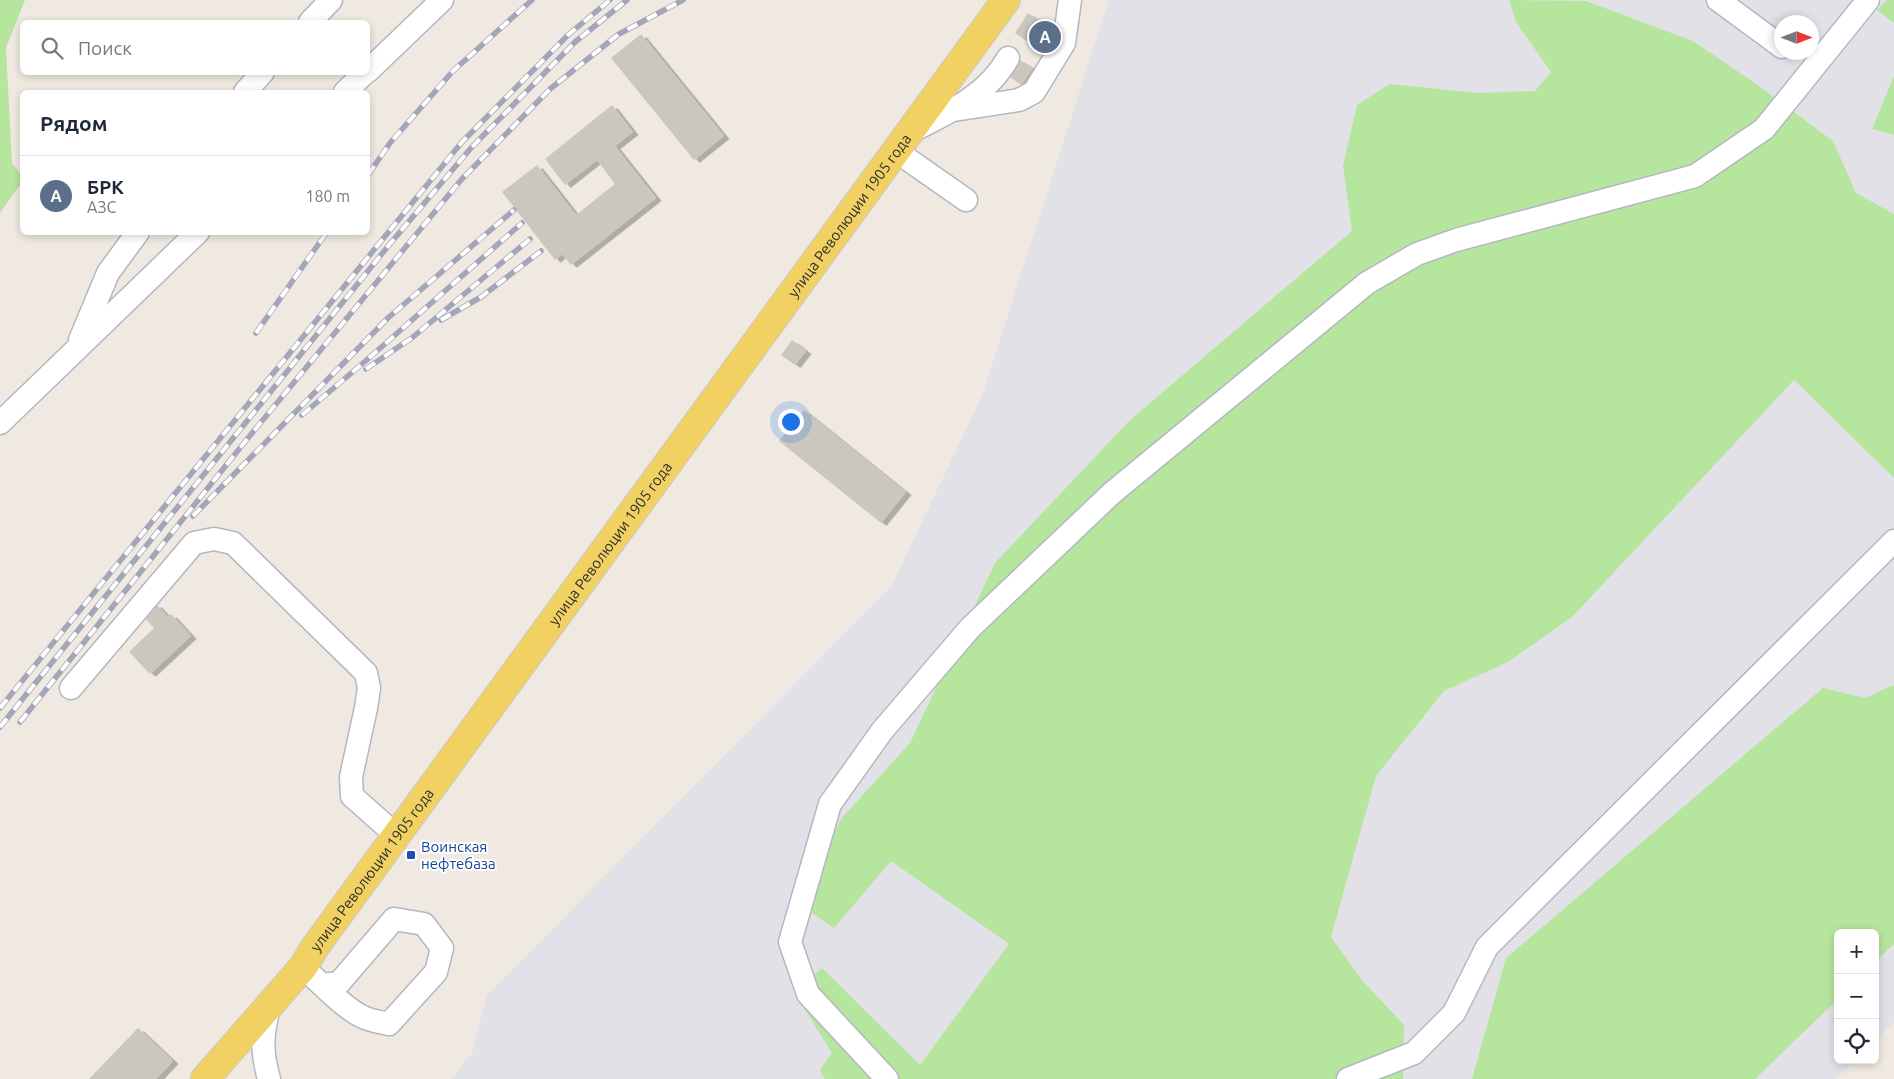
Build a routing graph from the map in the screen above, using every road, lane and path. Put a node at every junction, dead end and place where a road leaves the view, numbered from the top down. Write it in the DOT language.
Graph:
graph roads {
  1 [pos="331,0"];
  2 [pos="442,0"];
  3 [pos="1006,0"];
  4 [pos="1070,0"];
  5 [pos="1718,0"];
  6 [pos="1868,0"];
  7 [pos="312,20"];
  8 [pos="1774,41"];
  9 [pos="1008,58"];
  10 [pos="1800,60"];
  11 [pos="370,69"];
  12 [pos="1812,69"];
  13 [pos="260,75"];
  14 [pos="364,75"];
  15 [pos="247,90"];
  16 [pos="347,90"];
  17 [pos="954,110"];
  18 [pos="903,141"];
  19 [pos="966,200"];
  20 [pos="136,235"];
  21 [pos="195,235"];
  22 [pos="75,350"];
  23 [pos="0,423"];
  24 [pos="1894,541"];
  25 [pos="71,688"];
  26 [pos="397,836"];
  27 [pos="313,976"];
  28 [pos="269,1007"];
  29 [pos="236,1046"];
  30 [pos="266,1069"];
  31 [pos="205,1079"];
  32 [pos="887,1079"];
  33 [pos="1348,1079"];
  1 -- 7 [label="street"];
  2 -- 11 [label="street"];
  3 -- 18 [label="main road, улица Революции 1905 года"];
  4 -- 17 [label="street"];
  5 -- 8 [label="street"];
  6 -- 12 [label="street"];
  9 -- 17 [label="street"];
  10 -- 12 [label="street"];
  12 -- 32 [label="street"];
  13 -- 15 [label="street"];
  14 -- 16 [label="street"];
  17 -- 18 [label="street"];
  18 -- 19 [label="street"];
  18 -- 26 [label="main road, улица Революции 1905 года"];
  20 -- 22 [label="street"];
  21 -- 22 [label="street"];
  22 -- 23 [label="street"];
  24 -- 33 [label="street"];
  25 -- 26 [label="street"];
  26 -- 27 [label="main road, улица Революции 1905 года"];
  27 -- 27 [label="street"];
  27 -- 28 [label="main road, улица Революции 1905 года"];
  28 -- 29 [label="main road, улица Революции 1905 года"];
  28 -- 30 [label="street"];
  29 -- 30 [label="street"];
  29 -- 31 [label="main road, улица Революции 1905 года"];
}
